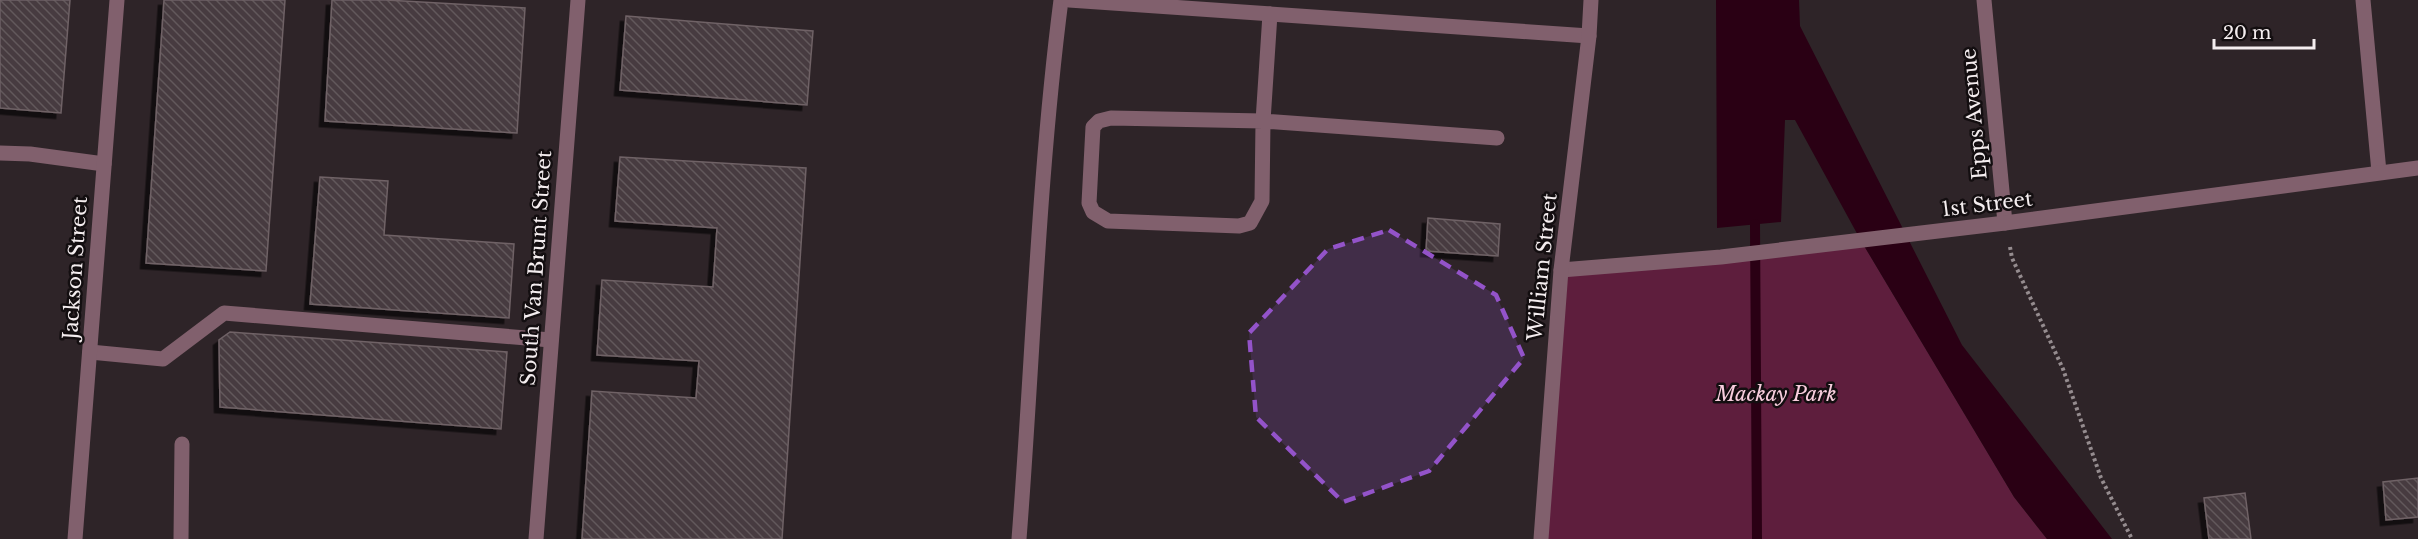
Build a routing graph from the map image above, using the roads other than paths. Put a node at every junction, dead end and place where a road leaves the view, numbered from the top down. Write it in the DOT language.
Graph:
graph roads {
  1 [pos="117,0"];
  2 [pos="578,0"];
  3 [pos="1061,0"];
  4 [pos="1069,0"];
  5 [pos="1591,0"];
  6 [pos="1984,0"];
  7 [pos="2363,0"];
  8 [pos="1270,14"];
  9 [pos="1588,36"];
  10 [pos="1263,121"];
  11 [pos="1497,138"];
  12 [pos="0,153"];
  13 [pos="104,164"];
  14 [pos="2418,168"];
  15 [pos="2379,172"];
  16 [pos="2005,223"];
  17 [pos="1560,270"];
  18 [pos="551,340"];
  19 [pos="90,352"];
  20 [pos="182,444"];
  21 [pos="75,539"];
  22 [pos="181,539"];
  23 [pos="536,539"];
  24 [pos="1019,539"];
  25 [pos="1541,539"];
  1 -- 13 [label="street, Jackson Street"];
  2 -- 18 [label="street, South Van Brunt Street"];
  3 -- 24 [label="street"];
  4 -- 8 [label="street"];
  5 -- 9 [label="street, William Street"];
  6 -- 16 [label="street, Epps Avenue"];
  7 -- 15 [label="street"];
  8 -- 9 [label="street"];
  8 -- 10 [label="street"];
  9 -- 17 [label="street, William Street"];
  10 -- 10 [label="street"];
  10 -- 11 [label="street"];
  12 -- 13 [label="street"];
  13 -- 19 [label="street, Jackson Street"];
  14 -- 15 [label="street, 1st Street"];
  15 -- 16 [label="street, 1st Street"];
  16 -- 17 [label="street, 1st Street"];
  17 -- 25 [label="street, William Street"];
  18 -- 19 [label="street"];
  18 -- 23 [label="street, South Van Brunt Street"];
  19 -- 21 [label="street, Jackson Street"];
  20 -- 22 [label="street"];
}
